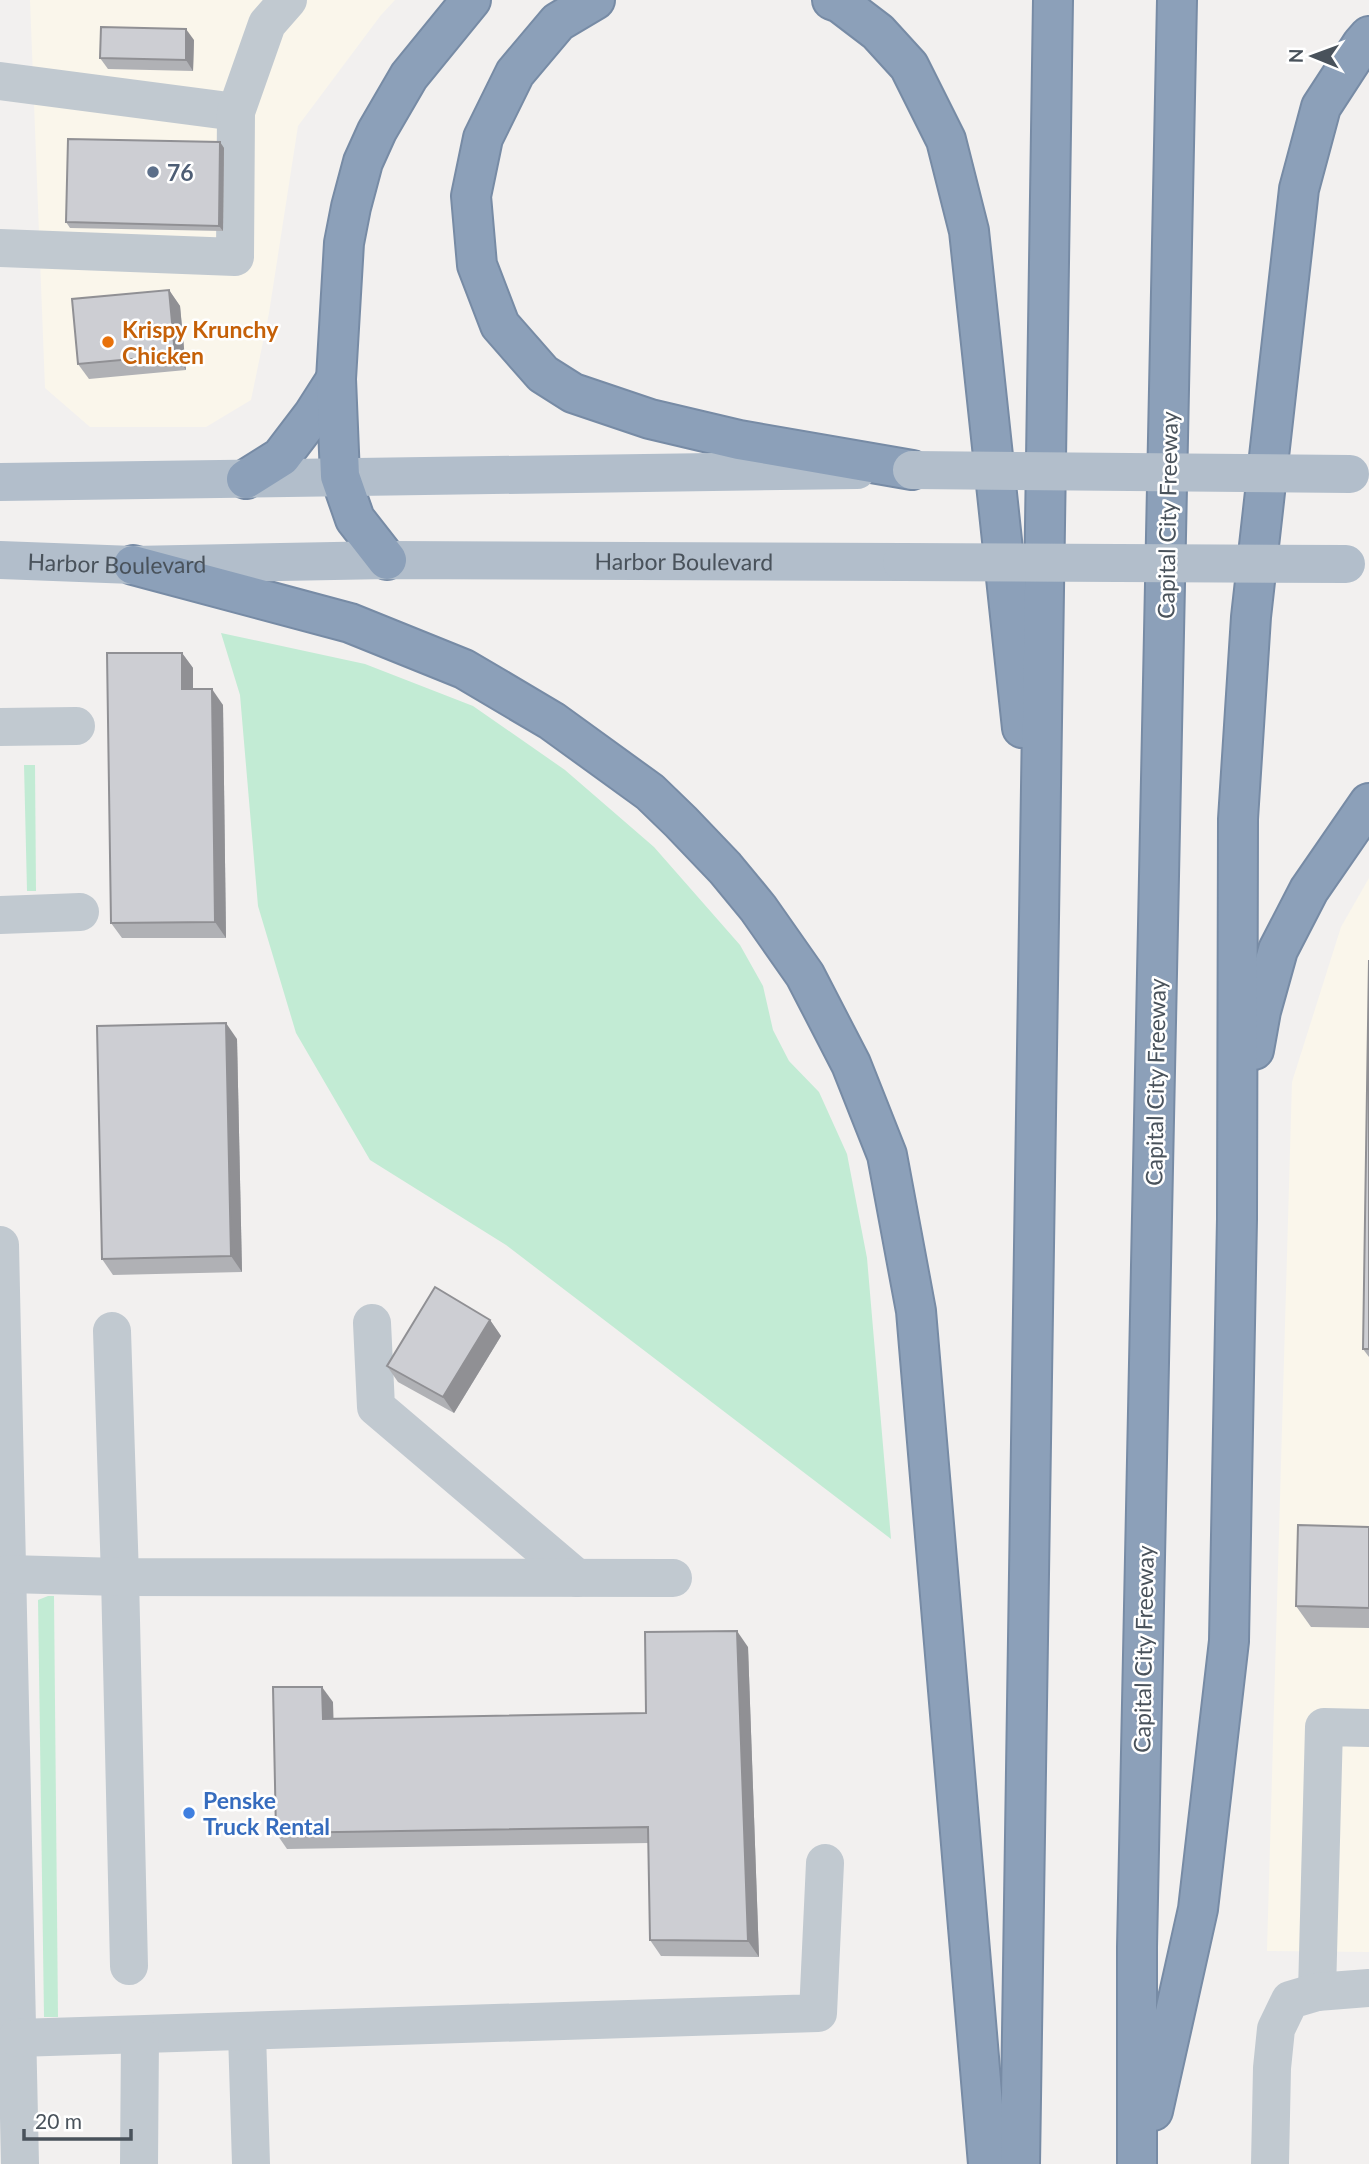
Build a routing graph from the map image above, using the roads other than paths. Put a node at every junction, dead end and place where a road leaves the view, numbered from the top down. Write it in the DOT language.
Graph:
graph roads {
  1 [pos="288,0"];
  2 [pos="471,0"];
  3 [pos="595,0"];
  4 [pos="832,0"];
  5 [pos="1053,0"];
  6 [pos="1177,0"];
  7 [pos="1369,36"];
  8 [pos="0,81"];
  9 [pos="236,112"];
  10 [pos="0,248"];
  11 [pos="336,379"];
  12 [pos="912,470"];
  13 [pos="1359,474"];
  14 [pos="340,477"];
  15 [pos="246,478"];
  16 [pos="0,482"];
  17 [pos="0,560"];
  18 [pos="387,560"];
  19 [pos="1358,564"];
  20 [pos="133,565"];
  21 [pos="76,726"];
  22 [pos="0,727"];
  23 [pos="1369,803"];
  24 [pos="1040,901"];
  25 [pos="80,912"];
  26 [pos="0,915"];
  27 [pos="1237,1219"];
  28 [pos="0,1244"];
  29 [pos="372,1323"];
  30 [pos="112,1331"];
  31 [pos="2,1414"];
  32 [pos="8,1574"];
  33 [pos="120,1577"];
  34 [pos="577,1578"];
  35 [pos="673,1578"];
  36 [pos="4,1626"];
  37 [pos="1369,1728"];
  38 [pos="7,1861"];
  39 [pos="825,1863"];
  40 [pos="130,1966"];
  41 [pos="1369,1988"];
  42 [pos="1304,1996"];
  43 [pos="247,2033"];
  44 [pos="140,2036"];
  45 [pos="17,2038"];
  46 [pos="20,2164"];
  47 [pos="139,2164"];
  48 [pos="251,2164"];
  49 [pos="988,2164"];
  50 [pos="1020,2164"];
  51 [pos="1140,2164"];
  52 [pos="1270,2164"];
  1 -- 9 [label="street"];
  2 -- 11 [label="highway"];
  3 -- 12 [label="highway"];
  4 -- 24 [label="highway"];
  5 -- 24 [label="highway"];
  6 -- 51 [label="highway, Capital City Freeway"];
  7 -- 27 [label="highway"];
  8 -- 9 [label="street"];
  9 -- 10 [label="street"];
  11 -- 14 [label="highway"];
  11 -- 15 [label="highway"];
  12 -- 13 [label="main road, bridge"];
  12 -- 14 [label="main road"];
  14 -- 15 [label="main road"];
  14 -- 18 [label="highway"];
  15 -- 16 [label="main road"];
  17 -- 20 [label="main road, Harbor Boulevard"];
  18 -- 19 [label="main road, Harbor Boulevard, bridge"];
  18 -- 20 [label="main road, Harbor Boulevard"];
  20 -- 49 [label="highway"];
  21 -- 22 [label="street"];
  23 -- 27 [label="highway"];
  24 -- 50 [label="highway"];
  25 -- 26 [label="street"];
  27 -- 51 [label="highway"];
  28 -- 31 [label="street"];
  29 -- 34 [label="street"];
  30 -- 33 [label="street"];
  31 -- 32 [label="street"];
  32 -- 33 [label="street"];
  32 -- 36 [label="street"];
  33 -- 34 [label="street"];
  33 -- 40 [label="street"];
  34 -- 35 [label="street"];
  36 -- 38 [label="street"];
  37 -- 42 [label="street"];
  38 -- 45 [label="street"];
  39 -- 43 [label="street"];
  41 -- 42 [label="street"];
  42 -- 52 [label="street"];
  43 -- 44 [label="street"];
  43 -- 48 [label="street"];
  44 -- 45 [label="street"];
  44 -- 47 [label="street"];
  45 -- 46 [label="street"];
}
